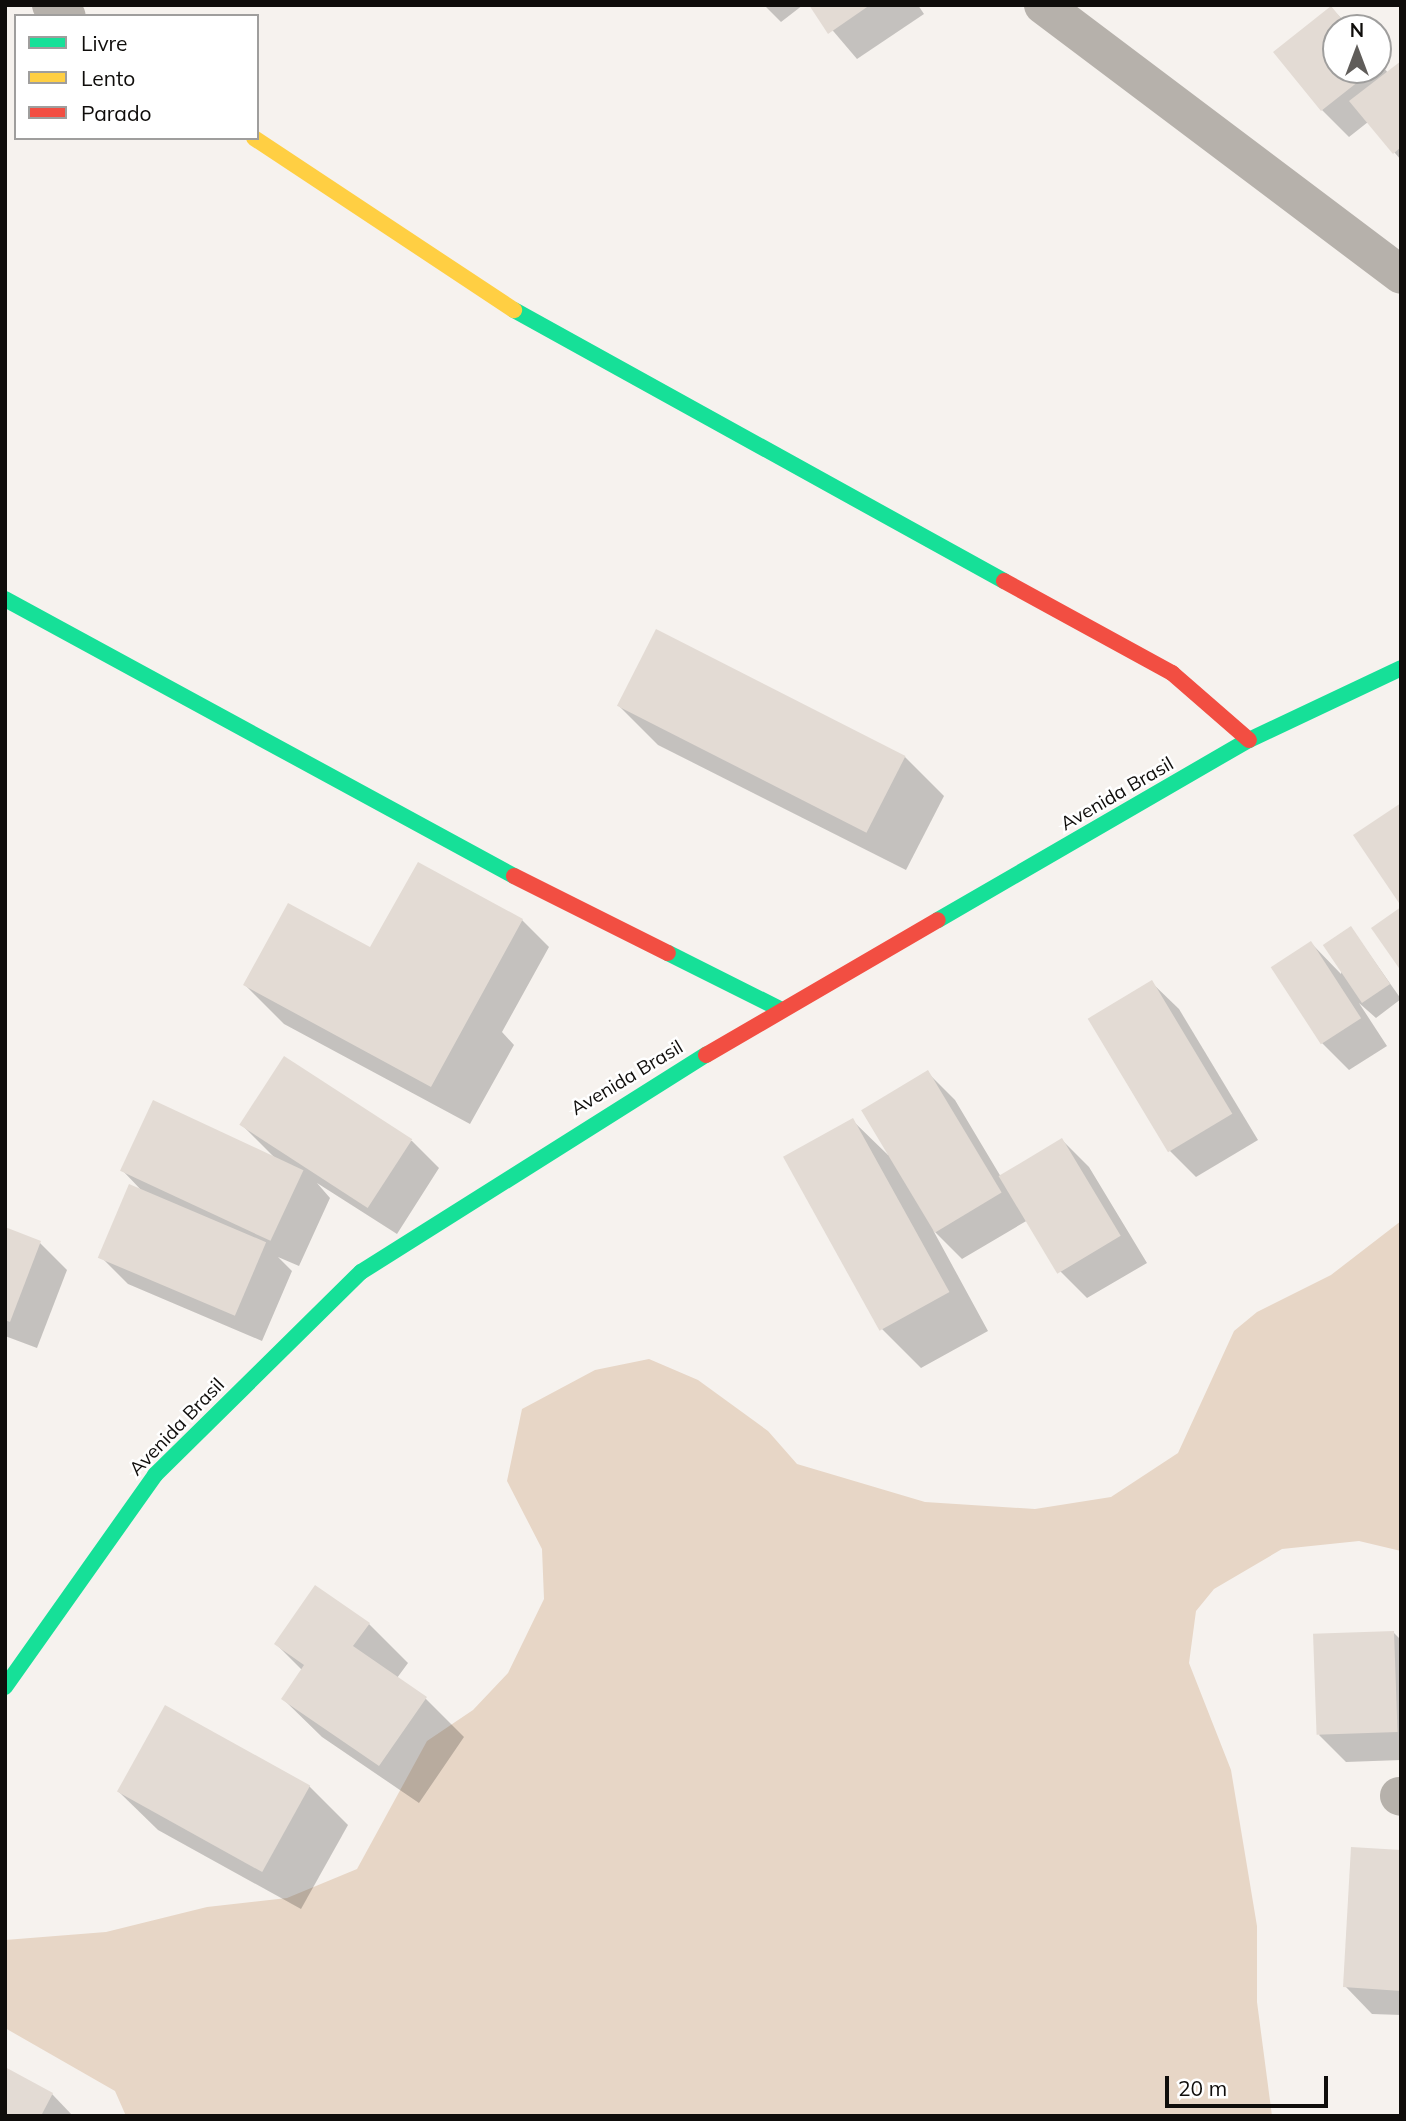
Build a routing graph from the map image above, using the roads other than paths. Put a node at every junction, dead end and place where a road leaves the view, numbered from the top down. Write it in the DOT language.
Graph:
graph roads {
  1 [pos="1043,5"];
  2 [pos="257,140"];
  3 [pos="1401,275"];
  4 [pos="5,599"];
  5 [pos="1401,667"];
  6 [pos="1249,740"];
  7 [pos="782,1010"];
  8 [pos="5,1687"];
  1 -- 3 [label="street"];
  2 -- 6 [label="street"];
  4 -- 7 [label="street"];
  5 -- 6 [label="street, Avenida Brasil"];
  6 -- 7 [label="street, Avenida Brasil"];
  7 -- 8 [label="street, Avenida Brasil"];
}
